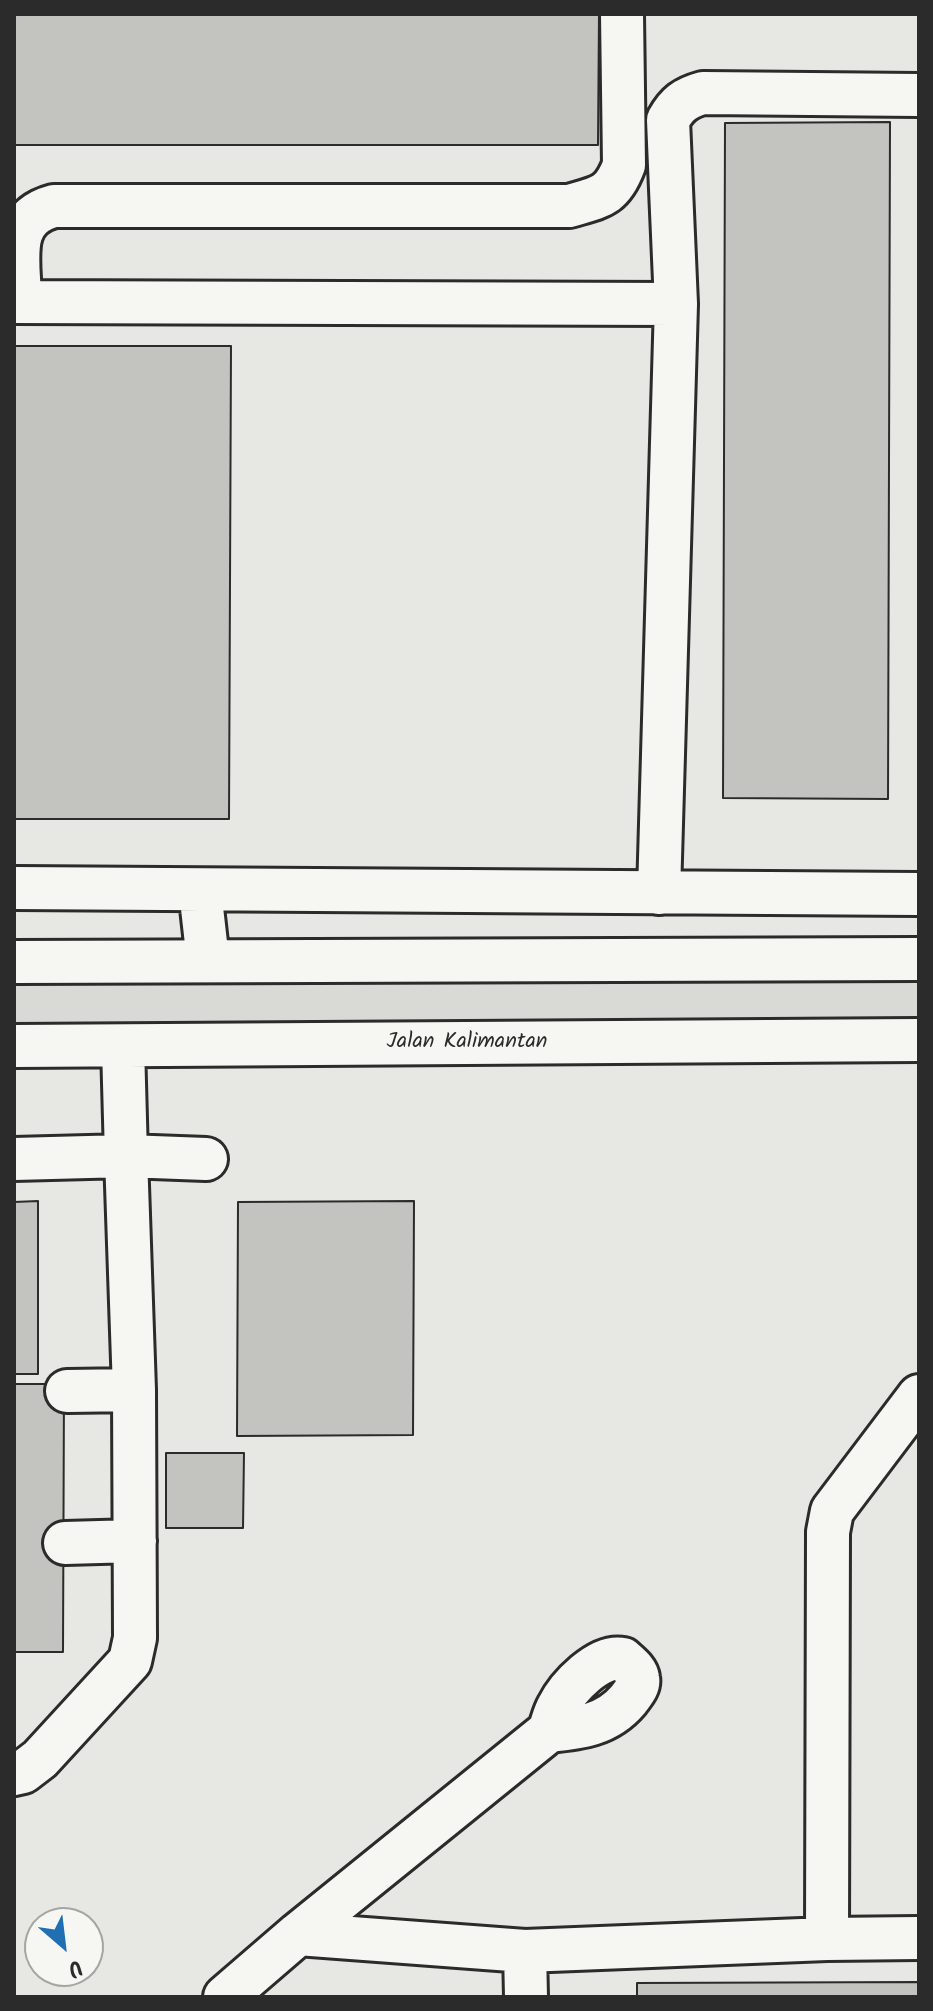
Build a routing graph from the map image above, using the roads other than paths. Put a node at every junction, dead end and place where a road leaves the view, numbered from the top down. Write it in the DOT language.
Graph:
graph roads {
  1 [pos="622,14"];
  2 [pos="919,95"];
  3 [pos="17,302"];
  4 [pos="676,304"];
  5 [pos="14,888"];
  6 [pos="200,890"];
  7 [pos="659,893"];
  8 [pos="919,894"];
  9 [pos="919,959"];
  10 [pos="208,961"];
  11 [pos="14,962"];
  12 [pos="919,1040"];
  13 [pos="14,1046"];
  14 [pos="123,1046"];
  15 [pos="126,1156"];
  16 [pos="14,1159"];
  17 [pos="206,1159"];
  18 [pos="134,1390"];
  19 [pos="67,1391"];
  20 [pos="919,1396"];
  21 [pos="135,1541"];
  22 [pos="65,1543"];
  23 [pos="549,1731"];
  24 [pos="14,1774"];
  25 [pos="298,1934"];
  26 [pos="919,1938"];
  27 [pos="827,1939"];
  28 [pos="525,1951"];
  29 [pos="225,1997"];
  30 [pos="526,1997"];
  1 -- 3 [label="street"];
  2 -- 4 [label="street"];
  3 -- 4 [label="street"];
  4 -- 7 [label="street"];
  5 -- 6 [label="street"];
  6 -- 7 [label="street"];
  6 -- 10 [label="street"];
  7 -- 8 [label="street"];
  9 -- 10 [label="street"];
  10 -- 11 [label="street"];
  12 -- 14 [label="street, Jalan Kalimantan"];
  13 -- 14 [label="street, Jalan Kalimantan"];
  14 -- 15 [label="street"];
  15 -- 16 [label="street"];
  15 -- 17 [label="street"];
  15 -- 18 [label="street"];
  18 -- 19 [label="street"];
  18 -- 21 [label="street"];
  20 -- 27 [label="street"];
  21 -- 22 [label="street"];
  21 -- 24 [label="street"];
  23 -- 25 [label="street"];
  25 -- 28 [label="street"];
  25 -- 29 [label="street"];
  26 -- 27 [label="street"];
  27 -- 28 [label="street"];
  28 -- 30 [label="street"];
}
